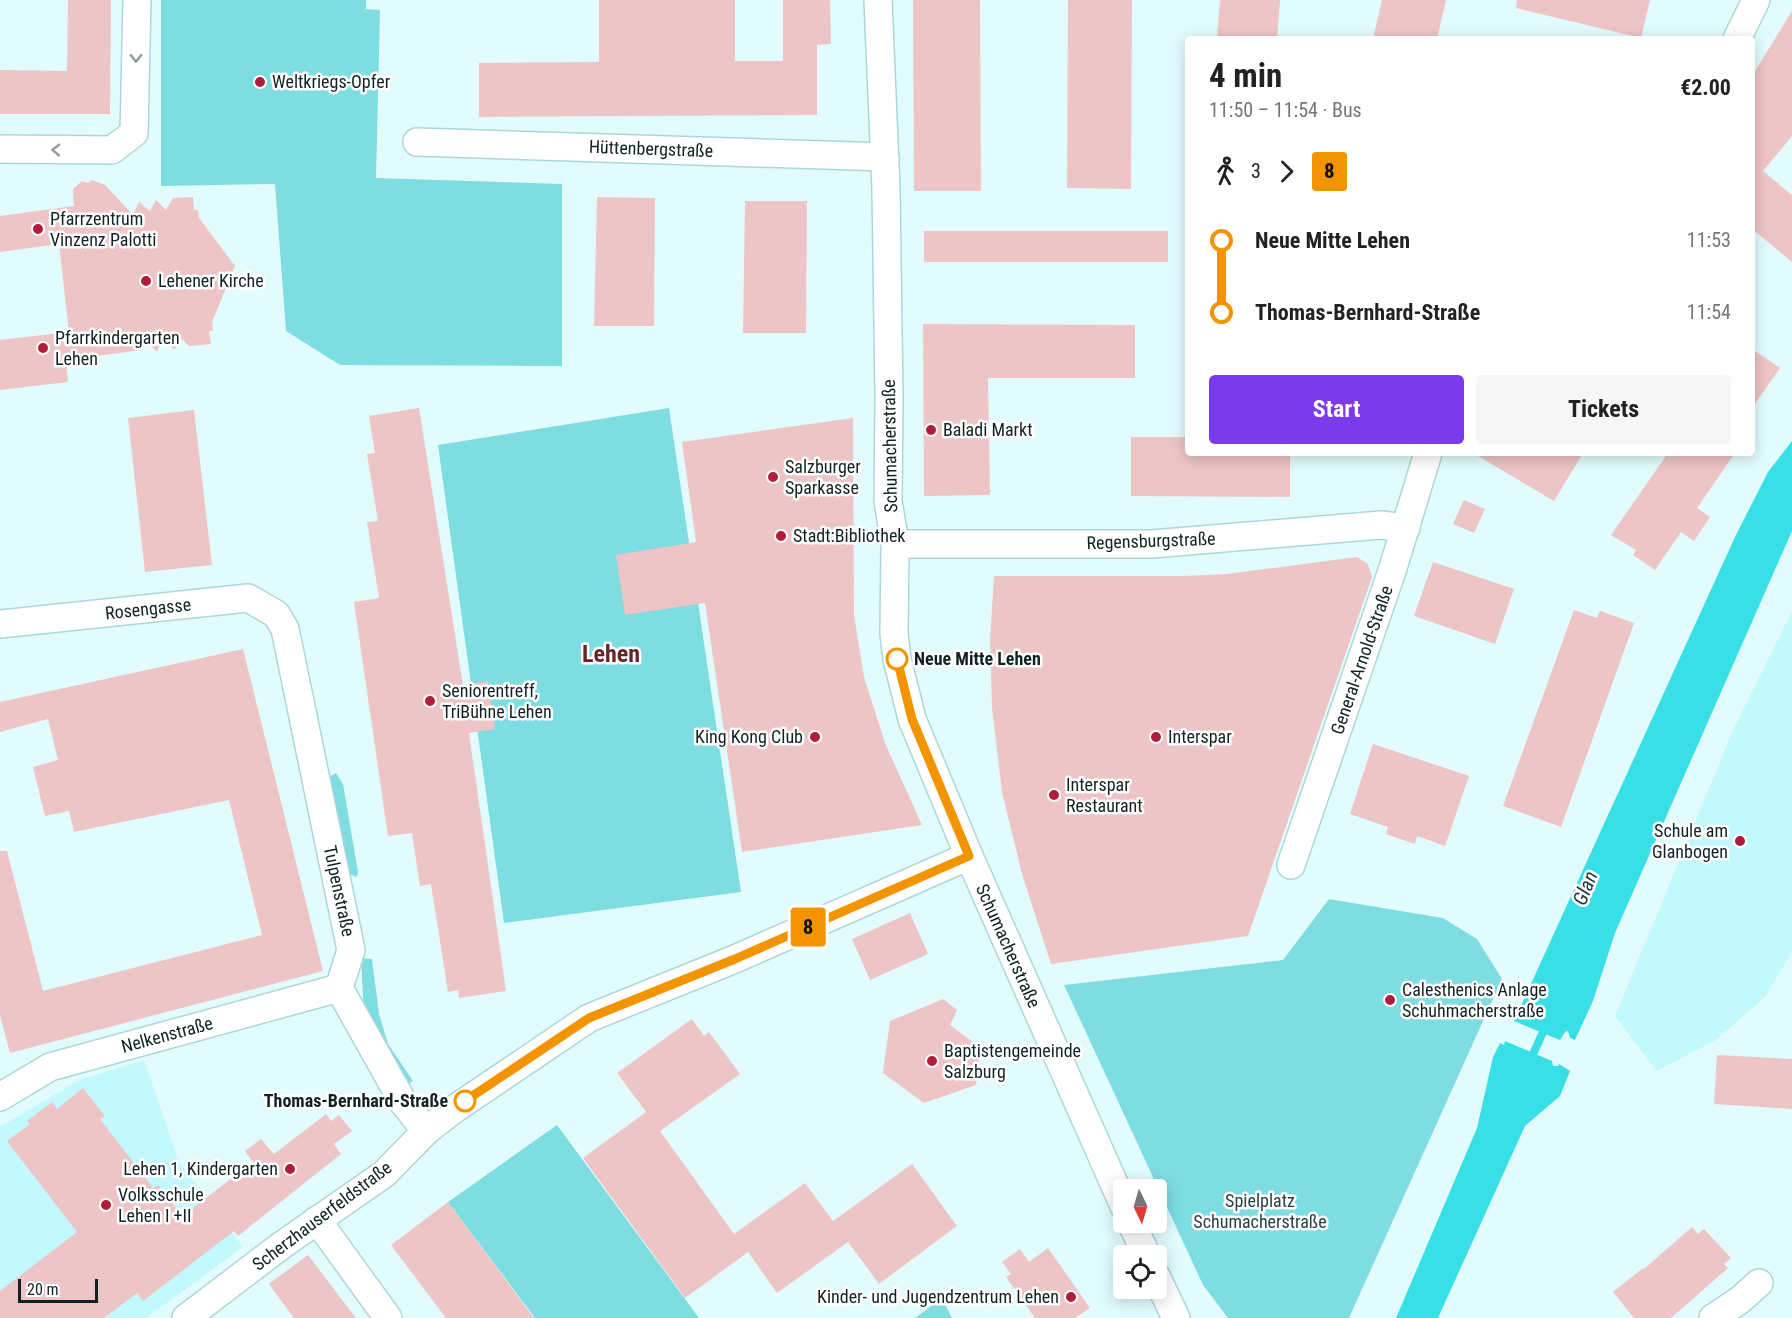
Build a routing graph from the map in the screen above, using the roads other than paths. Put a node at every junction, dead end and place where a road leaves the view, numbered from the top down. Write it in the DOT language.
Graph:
graph roads {
  1 [pos="137,0"];
  2 [pos="878,0"];
  3 [pos="1756,0"];
  4 [pos="1738,36"];
  5 [pos="417,142"];
  6 [pos="0,149"];
  7 [pos="885,157"];
  8 [pos="1427,456"];
  9 [pos="1406,528"];
  10 [pos="895,544"];
  11 [pos="0,624"];
  12 [pos="285,628"];
  13 [pos="969,856"];
  14 [pos="1291,865"];
  15 [pos="339,988"];
  16 [pos="0,1097"];
  17 [pos="426,1131"];
  18 [pos="1113,1181"];
  19 [pos="317,1220"];
  20 [pos="1759,1282"];
  21 [pos="1167,1299"];
  22 [pos="186,1318"];
  23 [pos="388,1318"];
  24 [pos="1176,1318"];
  25 [pos="1713,1318"];
  1 -- 6 [label="street, one-way"];
  2 -- 7 [label="street, Schumacherstraße"];
  3 -- 4 [label="street"];
  5 -- 7 [label="street, Hüttenbergstraße"];
  7 -- 10 [label="street, Schumacherstraße"];
  8 -- 9 [label="street, General-Arnold-Straße"];
  9 -- 10 [label="street, Regensburgstraße"];
  9 -- 14 [label="street, General-Arnold-Straße"];
  10 -- 13 [label="street, Schumacherstraße"];
  11 -- 12 [label="street, Rosengasse"];
  12 -- 15 [label="street, Tulpenstraße"];
  13 -- 17 [label="street, Scherzhauserfeldstraße"];
  13 -- 18 [label="street, Schumacherstraße"];
  15 -- 16 [label="street, Nelkenstraße"];
  15 -- 17 [label="street"];
  17 -- 19 [label="street, Scherzhauserfeldstraße"];
  19 -- 22 [label="street, Scherzhauserfeldstraße"];
  19 -- 23 [label="street"];
  20 -- 25 [label="street"];
  21 -- 24 [label="street"];
}
